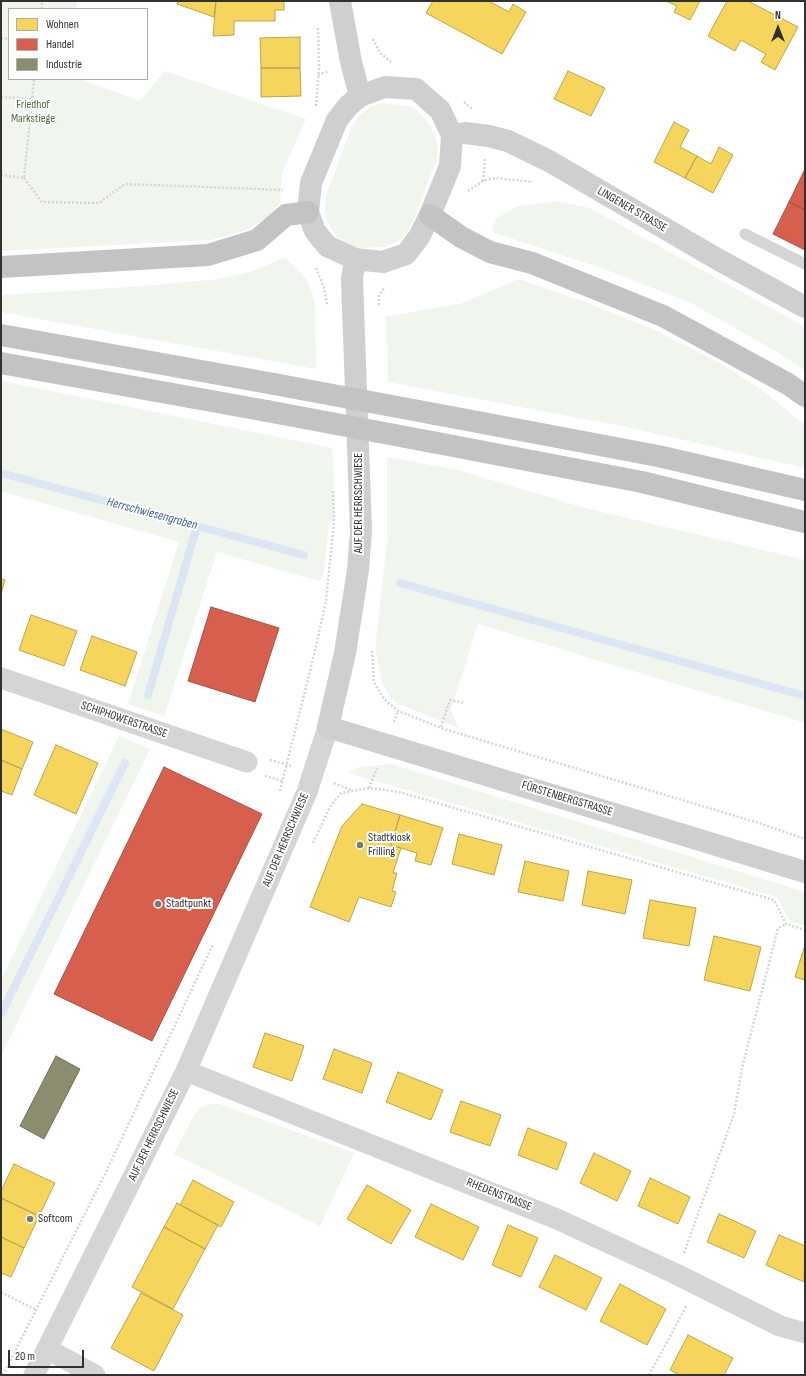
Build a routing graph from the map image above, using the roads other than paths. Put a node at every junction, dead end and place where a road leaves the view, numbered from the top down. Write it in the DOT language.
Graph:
graph roads {
  1 [pos="340,1"];
  2 [pos="360,96"];
  3 [pos="452,135"];
  4 [pos="308,212"];
  5 [pos="430,215"];
  6 [pos="745,234"];
  7 [pos="355,259"];
  8 [pos="805,264"];
  9 [pos="1,267"];
  10 [pos="805,307"];
  11 [pos="1,335"];
  12 [pos="1,364"];
  13 [pos="805,396"];
  14 [pos="805,490"];
  15 [pos="805,522"];
  16 [pos="1,678"];
  17 [pos="328,727"];
  18 [pos="247,762"];
  19 [pos="805,872"];
  20 [pos="186,1071"];
  21 [pos="805,1333"];
  22 [pos="47,1349"];
  23 [pos="34,1375"];
  24 [pos="95,1375"];
  1 -- 2 [label="street"];
  2 -- 3 [label="street"];
  2 -- 4 [label="street"];
  3 -- 5 [label="street"];
  3 -- 10 [label="street, LINGENER STRASSE"];
  4 -- 7 [label="street"];
  4 -- 9 [label="highway"];
  5 -- 7 [label="street"];
  5 -- 13 [label="highway"];
  6 -- 8 [label="lane"];
  7 -- 17 [label="street, AUF DER HERRSCHWIESE"];
  11 -- 14 [label="highway, bridge"];
  12 -- 15 [label="highway, bridge"];
  16 -- 18 [label="street, SCHIPHOWERSTRASSE"];
  17 -- 19 [label="street, FÜRSTENBERGSTRASSE"];
  17 -- 20 [label="street, AUF DER HERRSCHWIESE"];
  20 -- 21 [label="street, RHEDENSTRASSE"];
  20 -- 22 [label="street, AUF DER HERRSCHWIESE"];
  22 -- 23 [label="street, AUF DER HERRSCHWIESE"];
  22 -- 24 [label="street"];
}
